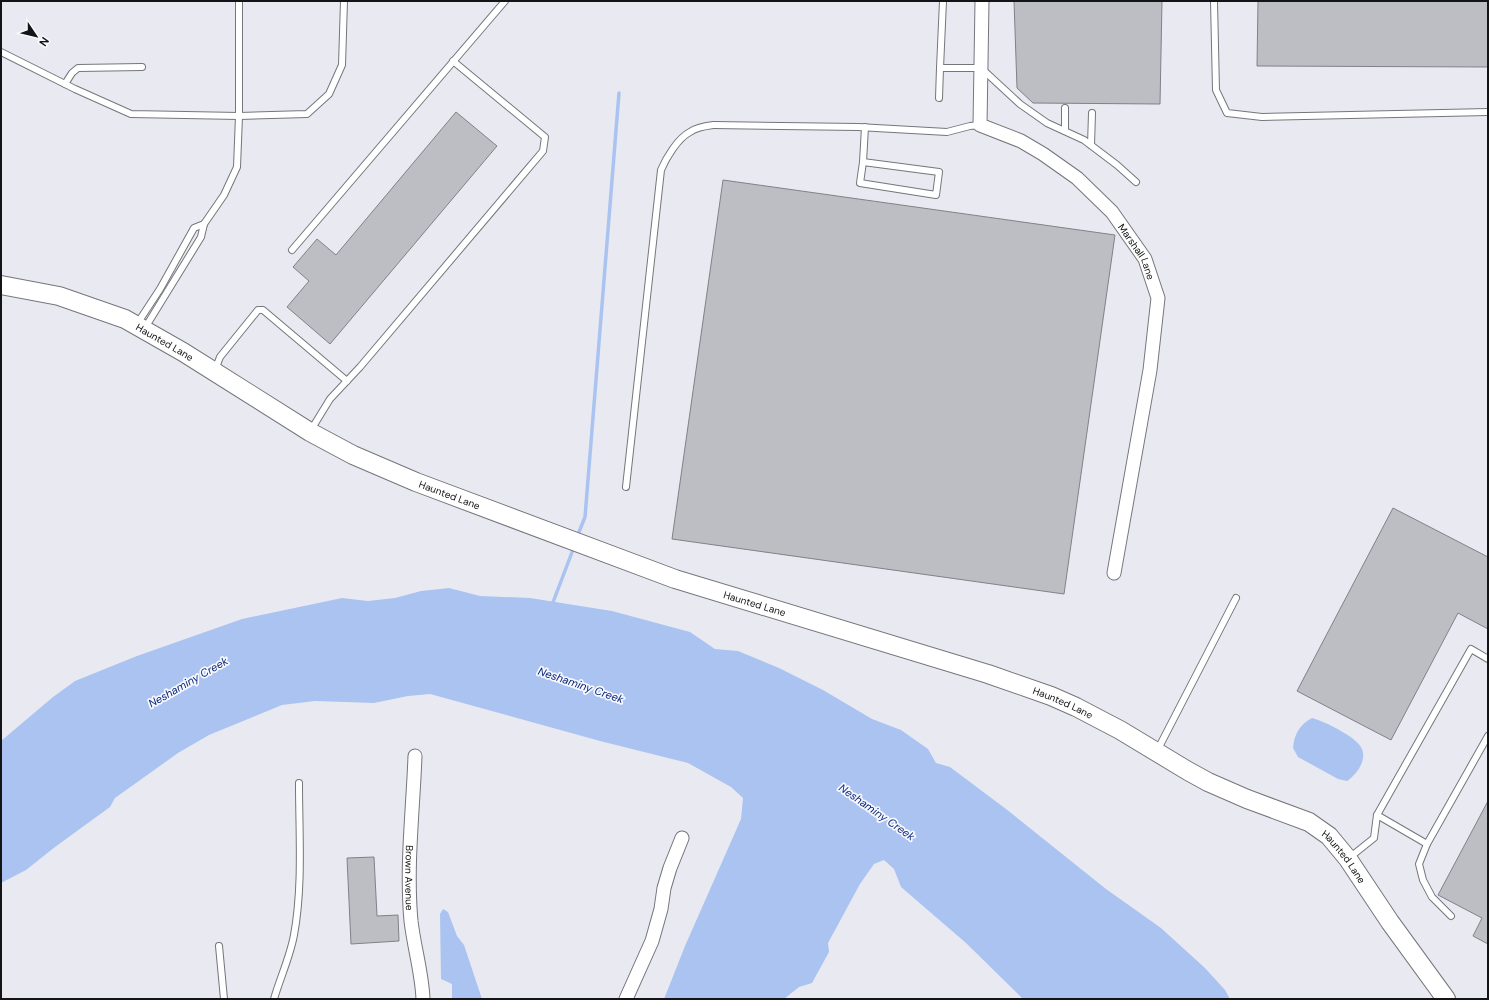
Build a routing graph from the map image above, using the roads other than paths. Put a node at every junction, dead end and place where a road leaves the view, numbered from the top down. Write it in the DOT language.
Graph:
graph roads {
  1 [pos="239,1"];
  2 [pos="344,1"];
  3 [pos="504,1"];
  4 [pos="943,1"];
  5 [pos="982,1"];
  6 [pos="1214,1"];
  7 [pos="1,52"];
  8 [pos="453,61"];
  9 [pos="142,67"];
  10 [pos="940,68"];
  11 [pos="981,68"];
  12 [pos="65,84"];
  13 [pos="939,98"];
  14 [pos="1065,108"];
  15 [pos="1488,112"];
  16 [pos="1092,113"];
  17 [pos="238,116"];
  18 [pos="980,125"];
  19 [pos="865,127"];
  20 [pos="1064,131"];
  21 [pos="1091,145"];
  22 [pos="863,162"];
  23 [pos="1136,182"];
  24 [pos="204,224"];
  25 [pos="292,250"];
  26 [pos="1,285"];
  27 [pos="140,328"];
  28 [pos="214,372"];
  29 [pos="347,381"];
  30 [pos="310,432"];
  31 [pos="626,487"];
  32 [pos="1114,573"];
  33 [pos="1236,598"];
  34 [pos="1488,659"];
  35 [pos="1488,736"];
  36 [pos="1156,752"];
  37 [pos="415,756"];
  38 [pos="300,783"];
  39 [pos="1377,815"];
  40 [pos="682,838"];
  41 [pos="1427,844"];
  42 [pos="1348,859"];
  43 [pos="1451,916"];
  44 [pos="219,946"];
  45 [pos="224,999"];
  46 [pos="274,999"];
  47 [pos="423,999"];
  48 [pos="626,999"];
  49 [pos="1446,999"];
  1 -- 17 [label="lane"];
  2 -- 17 [label="lane"];
  3 -- 8 [label="lane"];
  4 -- 10 [label="lane"];
  5 -- 11 [label="street"];
  6 -- 15 [label="lane"];
  7 -- 12 [label="lane"];
  8 -- 25 [label="lane"];
  8 -- 29 [label="lane"];
  9 -- 12 [label="lane"];
  10 -- 11 [label="lane"];
  10 -- 13 [label="lane"];
  11 -- 18 [label="street"];
  11 -- 20 [label="lane"];
  12 -- 17 [label="lane"];
  14 -- 20 [label="lane"];
  16 -- 21 [label="lane"];
  17 -- 24 [label="lane"];
  18 -- 19 [label="lane"];
  18 -- 32 [label="street, Marshall Lane"];
  19 -- 22 [label="lane"];
  19 -- 31 [label="lane"];
  20 -- 21 [label="lane"];
  21 -- 23 [label="lane"];
  22 -- 22 [label="lane"];
  24 -- 27 [label="lane"];
  24 -- 27 [label="lane"];
  26 -- 27 [label="street, Haunted Lane"];
  27 -- 28 [label="street, Haunted Lane"];
  28 -- 29 [label="lane"];
  28 -- 30 [label="street, Haunted Lane"];
  29 -- 30 [label="lane"];
  30 -- 36 [label="street, Haunted Lane"];
  33 -- 36 [label="lane"];
  34 -- 39 [label="lane"];
  35 -- 41 [label="lane"];
  36 -- 42 [label="street, Haunted Lane"];
  37 -- 47 [label="street, Brown Avenue"];
  38 -- 46 [label="lane"];
  39 -- 41 [label="lane"];
  39 -- 42 [label="lane"];
  40 -- 48 [label="street"];
  41 -- 43 [label="lane"];
  42 -- 49 [label="street, Haunted Lane"];
  44 -- 45 [label="lane"];
}
